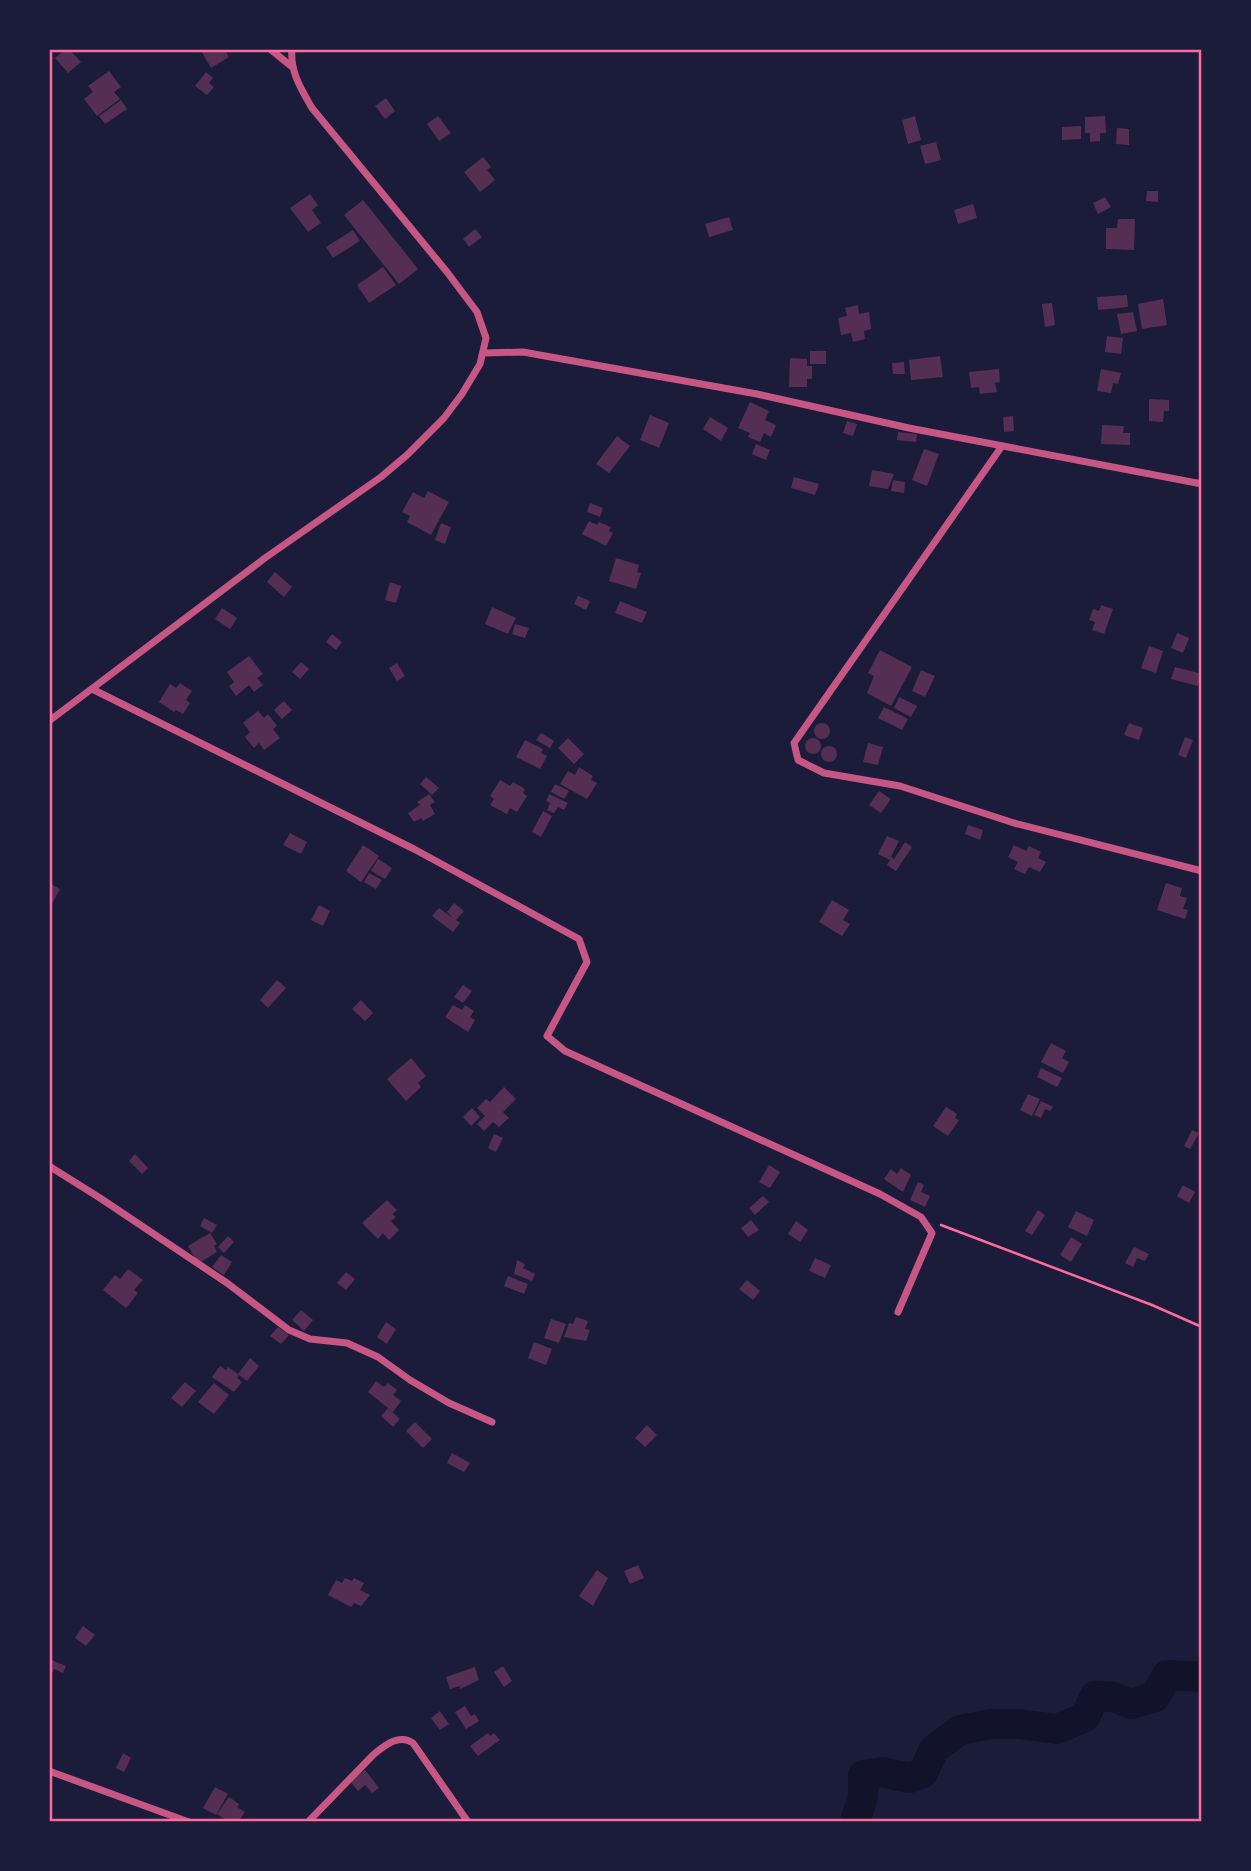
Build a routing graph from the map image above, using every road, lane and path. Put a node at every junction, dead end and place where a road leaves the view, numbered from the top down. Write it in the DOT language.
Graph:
graph roads {
  1 [pos="270,49"];
  2 [pos="292,49"];
  3 [pos="291,66"];
  4 [pos="484,353"];
  5 [pos="1002,446"];
  6 [pos="1202,484"];
  7 [pos="92,689"];
  8 [pos="49,721"];
  9 [pos="1202,871"];
  10 [pos="49,1166"];
  11 [pos="921,1217"];
  12 [pos="898,1312"];
  13 [pos="1202,1326"];
  14 [pos="492,1422"];
  15 [pos="49,1771"];
  16 [pos="189,1822"];
  17 [pos="308,1822"];
  18 [pos="468,1822"];
  1 -- 3 [label="street"];
  2 -- 3 [label="street"];
  3 -- 4 [label="street"];
  4 -- 5 [label="street"];
  4 -- 7 [label="street"];
  5 -- 6 [label="street"];
  5 -- 9 [label="street"];
  7 -- 8 [label="street"];
  7 -- 11 [label="street"];
  10 -- 14 [label="street"];
  11 -- 12 [label="street"];
  11 -- 13 [label="path"];
  15 -- 16 [label="street"];
  17 -- 18 [label="street"];
}
